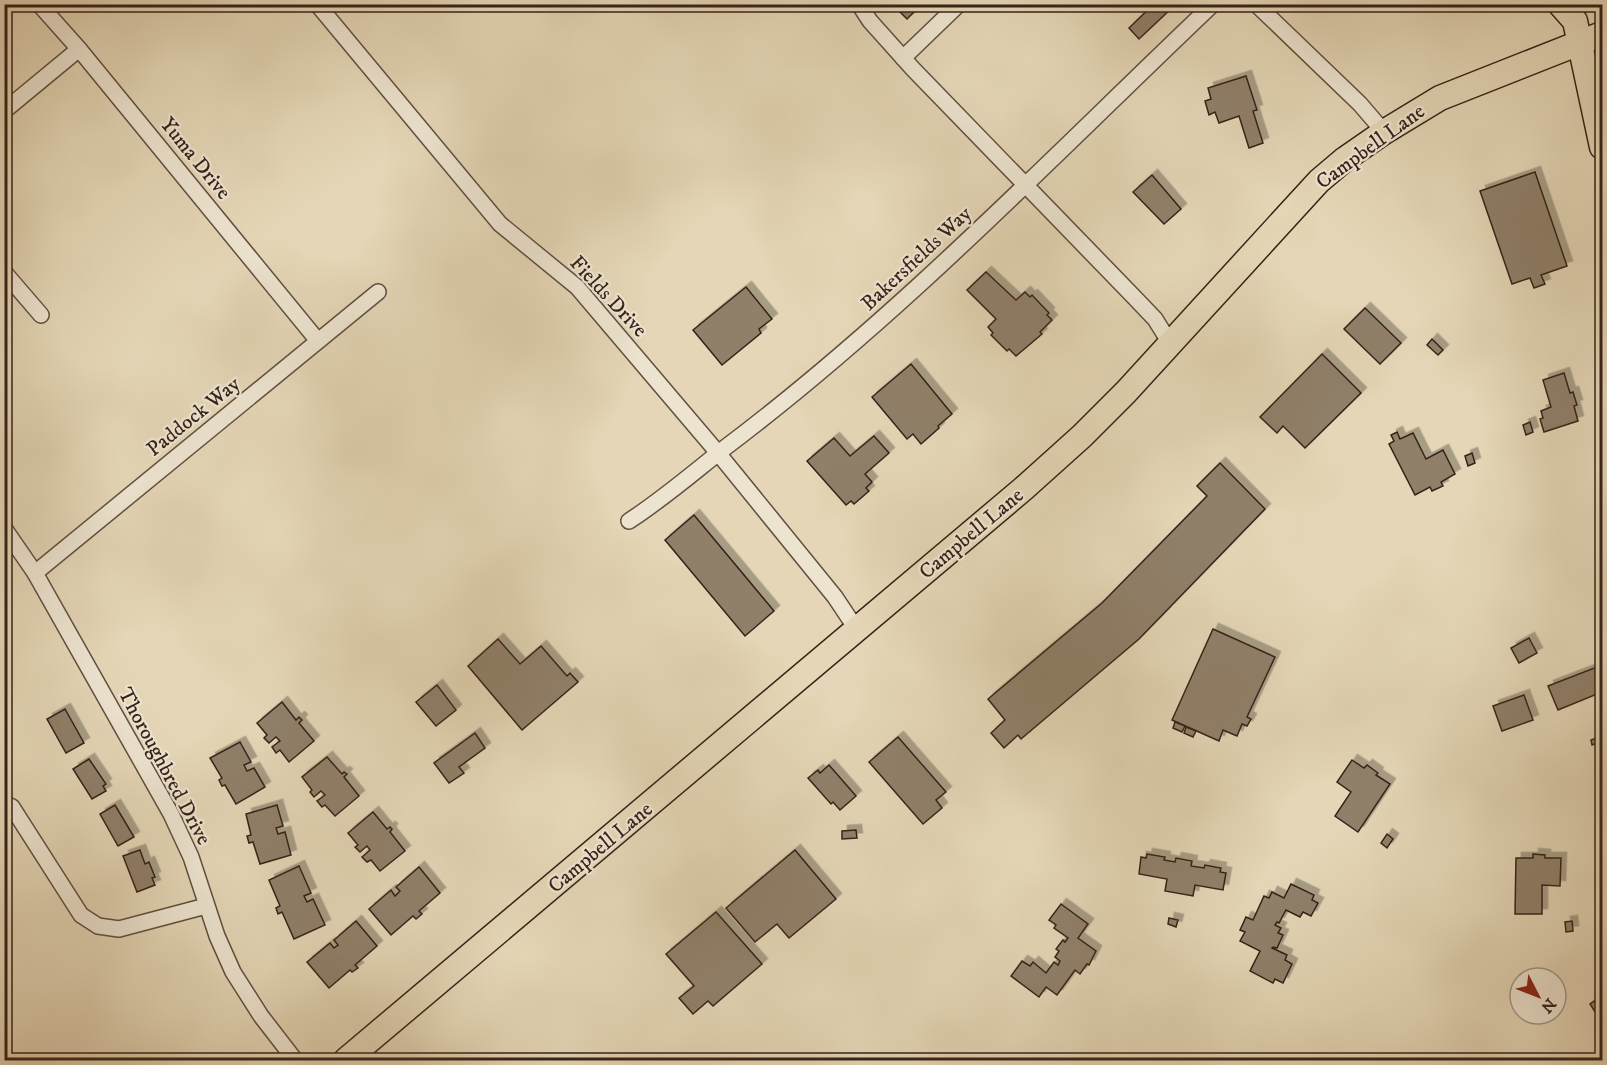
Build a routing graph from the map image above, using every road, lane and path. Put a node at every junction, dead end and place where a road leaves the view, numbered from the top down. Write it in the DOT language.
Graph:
graph roads {
  1 [pos="39,4"];
  2 [pos="317,4"];
  3 [pos="859,4"];
  4 [pos="958,4"];
  5 [pos="1213,4"];
  6 [pos="1256,4"];
  7 [pos="1579,21"];
  8 [pos="79,49"];
  9 [pos="903,58"];
  10 [pos="4,111"];
  11 [pos="1384,132"];
  12 [pos="1602,147"];
  13 [pos="1025,183"];
  14 [pos="4,272"];
  15 [pos="378,292"];
  16 [pos="41,315"];
  17 [pos="318,340"];
  18 [pos="1170,343"];
  19 [pos="718,453"];
  20 [pos="629,521"];
  21 [pos="4,528"];
  22 [pos="35,573"];
  23 [pos="857,630"];
  24 [pos="4,803"];
  25 [pos="206,906"];
  26 [pos="295,1060"];
  27 [pos="346,1060"];
  1 -- 8 [label="street, Yuma Drive"];
  2 -- 19 [label="street, Fields Drive"];
  3 -- 9 [label="street"];
  4 -- 9 [label="street"];
  5 -- 13 [label="street, Bakersfields Way"];
  6 -- 11 [label="street"];
  7 -- 11 [label="main road, Campbell Lane"];
  7 -- 12 [label="main road"];
  8 -- 10 [label="street"];
  8 -- 17 [label="street, Yuma Drive"];
  9 -- 13 [label="street"];
  11 -- 18 [label="main road, Campbell Lane"];
  13 -- 18 [label="street"];
  13 -- 19 [label="street, Bakersfields Way"];
  14 -- 16 [label="street"];
  15 -- 17 [label="street, Paddock Way"];
  17 -- 22 [label="street, Paddock Way"];
  18 -- 23 [label="main road, Campbell Lane"];
  19 -- 20 [label="street, Bakersfields Way"];
  19 -- 23 [label="street, Fields Drive"];
  21 -- 22 [label="street, Thoroughbred Drive"];
  22 -- 25 [label="street, Thoroughbred Drive"];
  23 -- 27 [label="main road, Campbell Lane"];
  24 -- 25 [label="street"];
  25 -- 26 [label="street, Thoroughbred Drive"];
}
